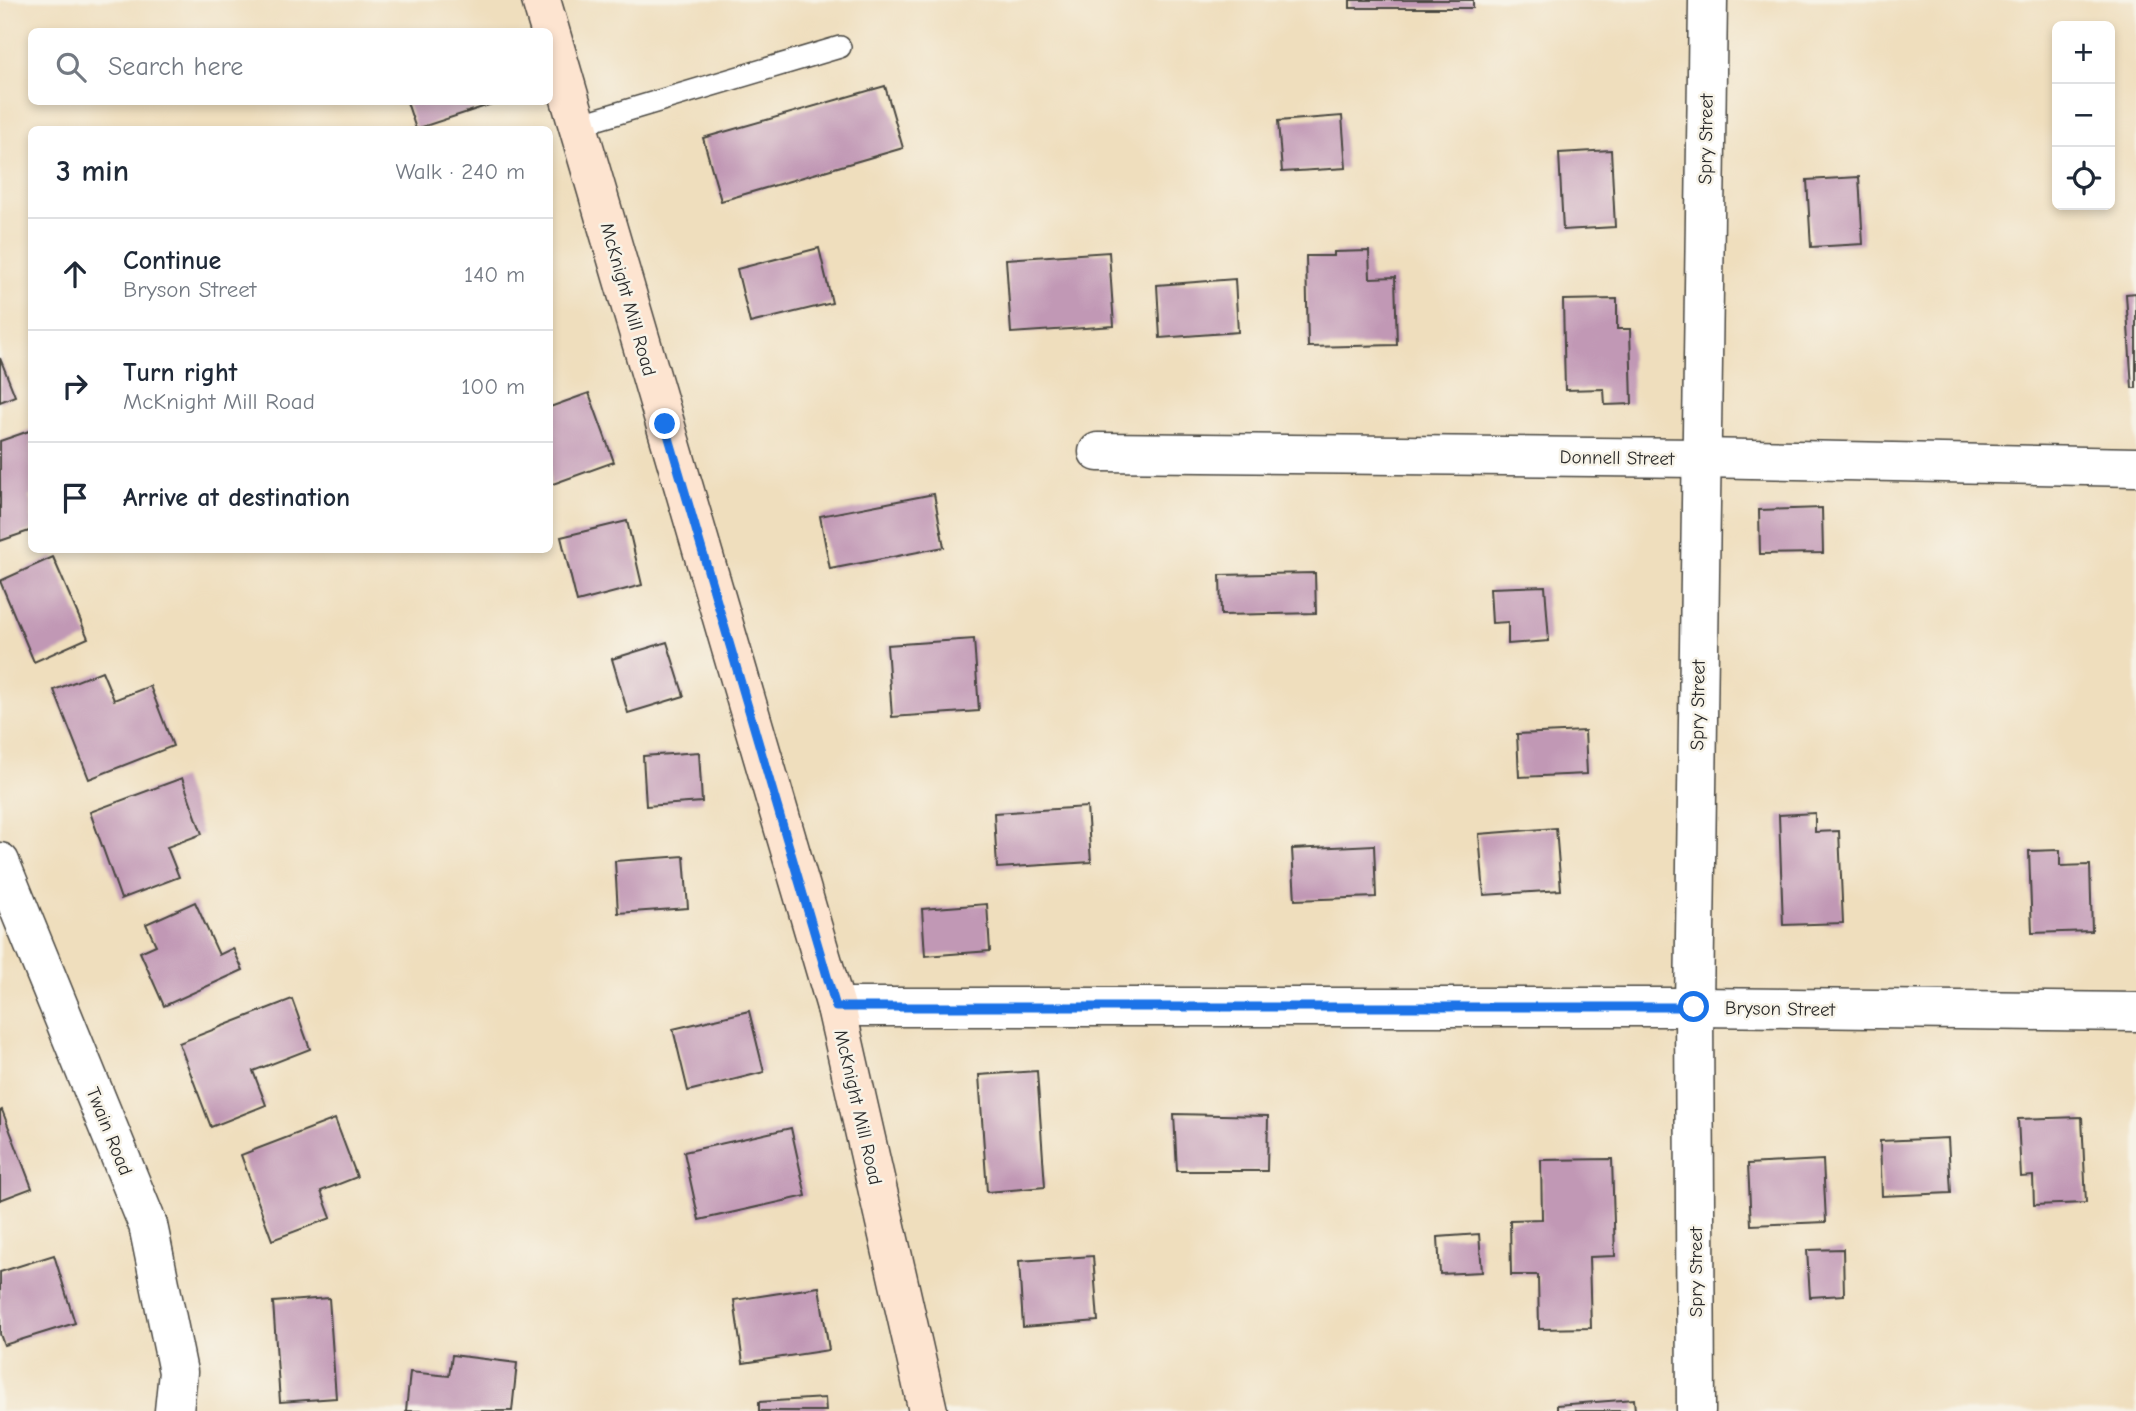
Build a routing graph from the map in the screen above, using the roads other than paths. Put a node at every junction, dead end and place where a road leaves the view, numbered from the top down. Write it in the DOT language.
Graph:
graph roads {
  1 [pos="541,0"];
  2 [pos="1708,0"];
  3 [pos="549,28"];
  4 [pos="553,41"];
  5 [pos="840,47"];
  6 [pos="578,125"];
  7 [pos="1098,452"];
  8 [pos="1700,458"];
  9 [pos="2136,467"];
  10 [pos="0,862"];
  11 [pos="836,1007"];
  12 [pos="1694,1007"];
  13 [pos="2136,1012"];
  14 [pos="174,1411"];
  15 [pos="928,1411"];
  16 [pos="1696,1411"];
  1 -- 3 [label="street, McKnight Mill Road"];
  2 -- 8 [label="street, Spry Street"];
  4 -- 6 [label="street, McKnight Mill Road"];
  5 -- 6 [label="lane"];
  6 -- 11 [label="street, McKnight Mill Road"];
  7 -- 8 [label="street, Donnell Street"];
  8 -- 9 [label="street, Donnell Street"];
  8 -- 12 [label="street, Spry Street"];
  10 -- 14 [label="street, Twain Road"];
  11 -- 12 [label="street, Bryson Street"];
  11 -- 15 [label="street, McKnight Mill Road"];
  12 -- 13 [label="street, Bryson Street"];
  12 -- 16 [label="street, Spry Street"];
}
